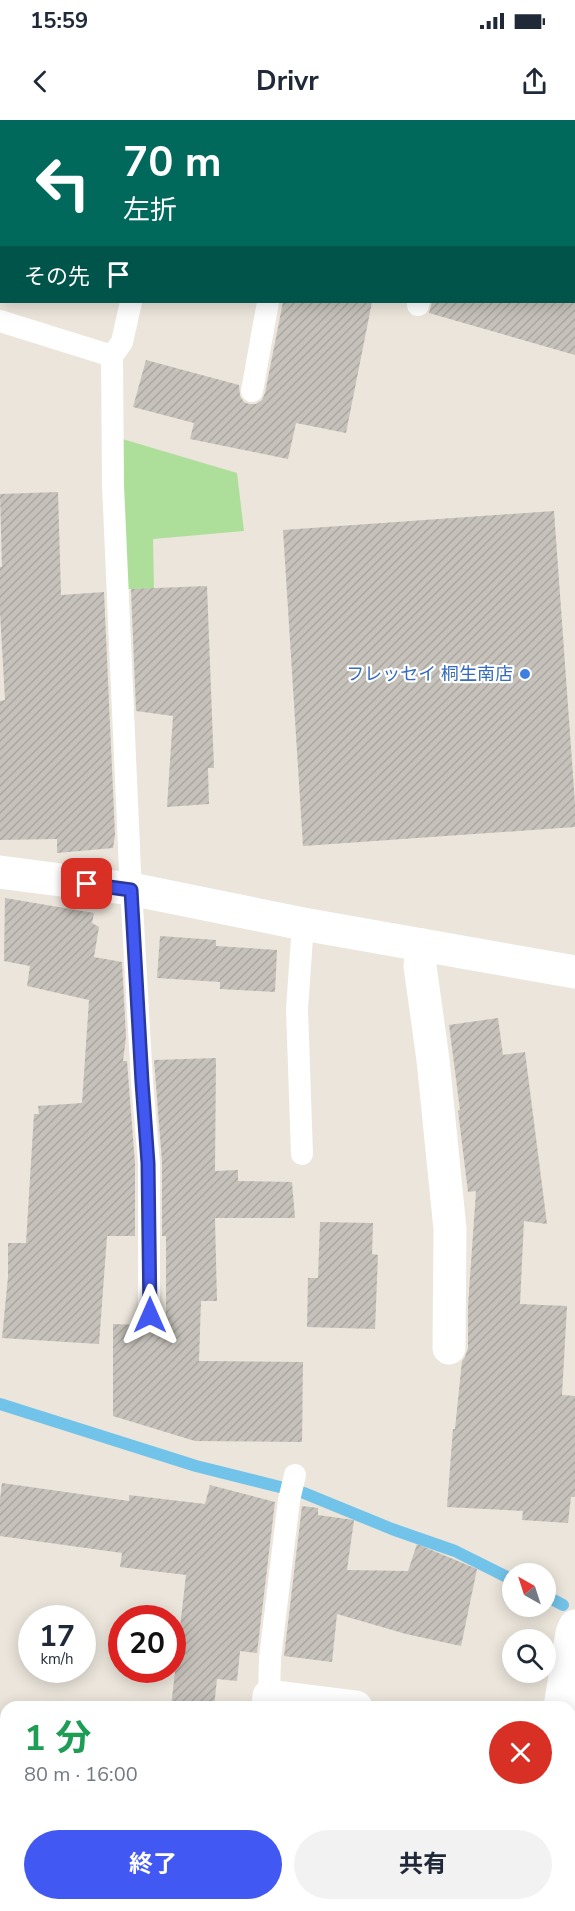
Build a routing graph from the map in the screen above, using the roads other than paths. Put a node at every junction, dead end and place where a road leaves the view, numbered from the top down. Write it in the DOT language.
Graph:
graph roads {
  1 [pos="130,303"];
  2 [pos="268,303"];
  3 [pos="0,321"];
  4 [pos="112,356"];
  5 [pos="252,392"];
  6 [pos="0,872"];
  7 [pos="131,890"];
  8 [pos="303,924"];
  9 [pos="422,945"];
  10 [pos="575,972"];
  11 [pos="302,1154"];
  12 [pos="150,1315"];
  13 [pos="449,1348"];
  14 [pos="295,1475"];
  15 [pos="575,1626"];
  16 [pos="268,1701"];
  17 [pos="561,1701"];
  1 -- 4 [label="lane"];
  2 -- 5 [label="lane"];
  3 -- 4 [label="lane"];
  4 -- 7 [label="lane"];
  6 -- 7 [label="street"];
  7 -- 8 [label="street"];
  7 -- 12 [label="lane"];
  8 -- 9 [label="street"];
  8 -- 11 [label="lane"];
  9 -- 10 [label="street"];
  9 -- 13 [label="street"];
  14 -- 16 [label="lane"];
  15 -- 17 [label="street"];
}
